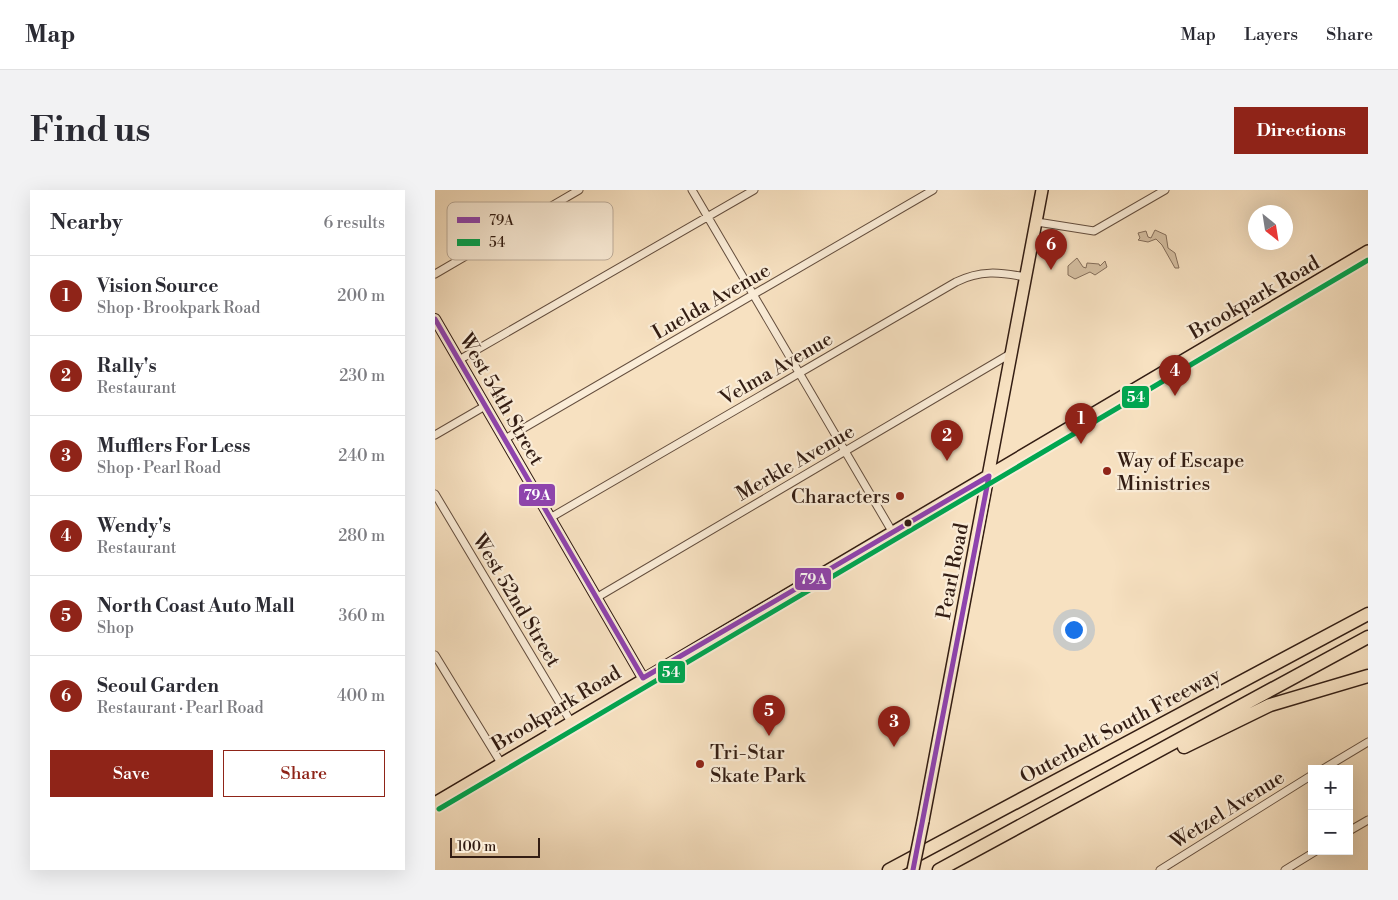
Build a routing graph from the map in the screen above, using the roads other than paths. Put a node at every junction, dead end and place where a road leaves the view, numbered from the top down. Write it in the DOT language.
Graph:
graph roads {
  1 [pos="579,190"];
  2 [pos="693,190"];
  3 [pos="754,190"];
  4 [pos="933,190"];
  5 [pos="1042,190"];
  6 [pos="1165,190"];
  7 [pos="558,202"];
  8 [pos="708,217"];
  9 [pos="1037,222"];
  10 [pos="1368,251"];
  11 [pos="459,260"];
  12 [pos="435,274"];
  13 [pos="1025,277"];
  14 [pos="754,295"];
  15 [pos="435,320"];
  16 [pos="1010,354"];
  17 [pos="459,360"];
  18 [pos="799,373"];
  19 [pos="485,406"];
  20 [pos="435,436"];
  21 [pos="505,439"];
  22 [pos="845,452"];
  23 [pos="989,476"];
  24 [pos="435,494"];
  25 [pos="550,518"];
  26 [pos="893,533"];
  27 [pos="596,598"];
  28 [pos="1368,614"];
  29 [pos="1368,637"];
  30 [pos="435,655"];
  31 [pos="1368,676"];
  32 [pos="643,678"];
  33 [pos="571,722"];
  34 [pos="1368,742"];
  35 [pos="501,762"];
  36 [pos="1330,765"];
  37 [pos="1308,778"];
  38 [pos="1083,792"];
  39 [pos="435,803"];
  40 [pos="1368,820"];
  41 [pos="1353,829"];
  42 [pos="1309,855"];
  43 [pos="889,870"];
  44 [pos="913,870"];
  45 [pos="939,870"];
  46 [pos="1160,870"];
  47 [pos="1285,870"];
  1 -- 7 [label="street"];
  2 -- 8 [label="street"];
  3 -- 8 [label="street"];
  4 -- 14 [label="street, Luelda Avenue"];
  5 -- 9 [label="main road, Pearl Road"];
  6 -- 9 [label="street"];
  8 -- 14 [label="street"];
  8 -- 17 [label="street"];
  9 -- 13 [label="main road, Pearl Road"];
  10 -- 23 [label="main road, Brookpark Road"];
  11 -- 12 [label="street"];
  13 -- 16 [label="main road, Pearl Road"];
  13 -- 18 [label="street, Velma Avenue"];
  14 -- 18 [label="street"];
  14 -- 21 [label="street, Luelda Avenue"];
  15 -- 17 [label="street, West 54th Street"];
  16 -- 22 [label="street, Merkle Avenue"];
  16 -- 23 [label="main road, Pearl Road"];
  17 -- 19 [label="street, West 54th Street"];
  18 -- 22 [label="street"];
  18 -- 25 [label="street, Velma Avenue"];
  19 -- 20 [label="street"];
  19 -- 21 [label="street, West 54th Street"];
  21 -- 25 [label="street, West 54th Street"];
  22 -- 26 [label="street"];
  22 -- 27 [label="street, Merkle Avenue"];
  23 -- 26 [label="main road, Brookpark Road"];
  23 -- 44 [label="main road, Pearl Road, bridge"];
  24 -- 33 [label="street, West 52nd Street"];
  25 -- 27 [label="street, West 54th Street"];
  26 -- 32 [label="main road, Brookpark Road"];
  27 -- 32 [label="street, West 54th Street"];
  28 -- 43 [label="highway, Outerbelt South Freeway"];
  29 -- 38 [label="highway, Outerbelt South Freeway"];
  30 -- 35 [label="street"];
  31 -- 38 [label="highway"];
  32 -- 33 [label="main road, Brookpark Road"];
  33 -- 35 [label="main road, Brookpark Road"];
  34 -- 36 [label="street"];
  35 -- 39 [label="main road, Brookpark Road"];
  37 -- 46 [label="street, Wetzel Avenue"];
  38 -- 45 [label="highway, Outerbelt South Freeway"];
  40 -- 41 [label="street"];
  42 -- 47 [label="street"];
}
